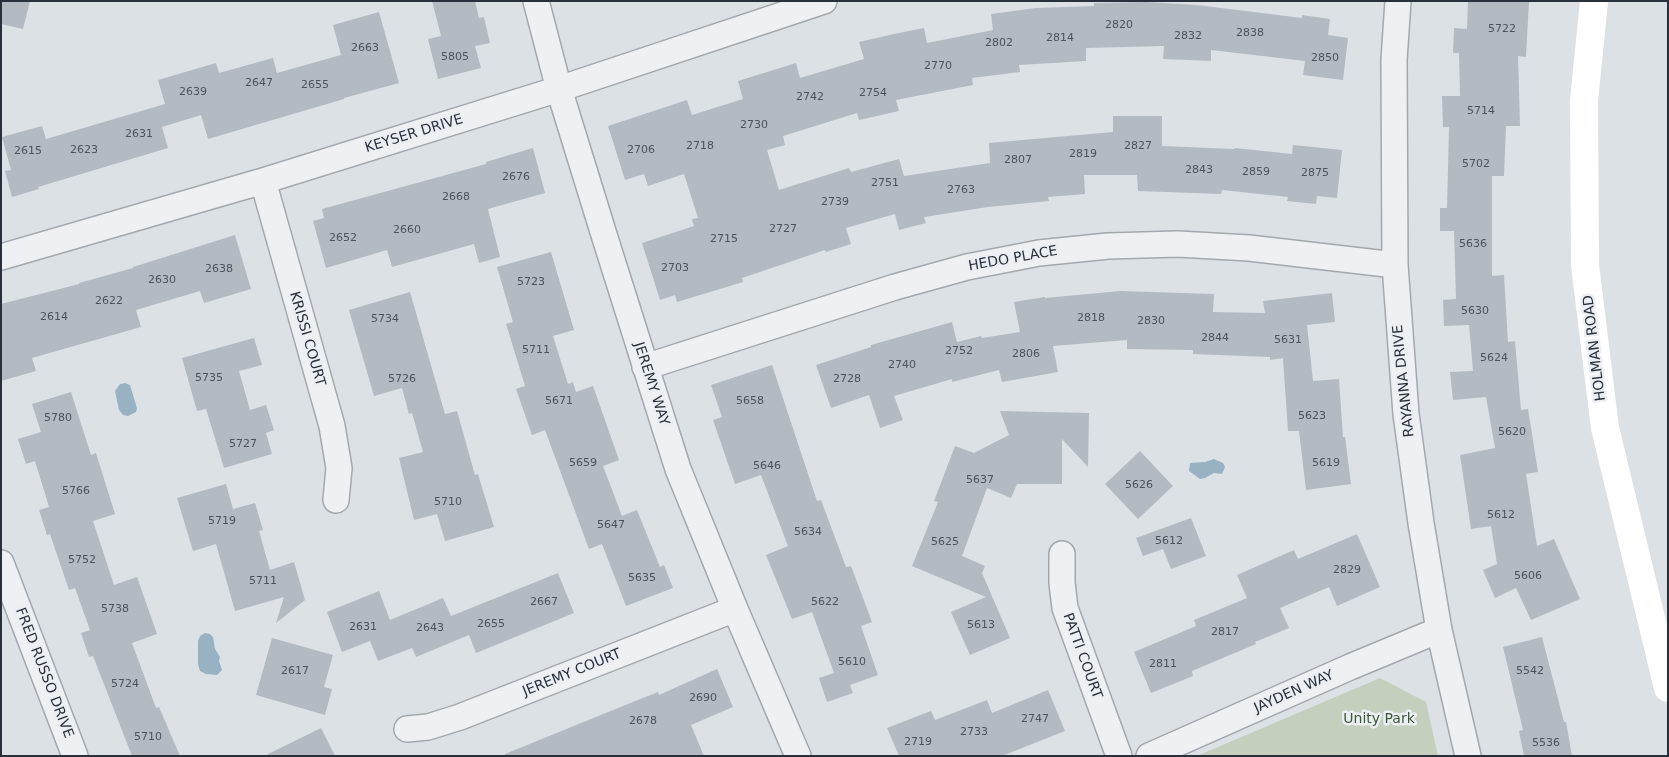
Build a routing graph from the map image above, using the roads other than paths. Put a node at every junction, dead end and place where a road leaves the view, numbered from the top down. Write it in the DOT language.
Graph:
graph roads {
  1 [pos="536,1"];
  2 [pos="824,1"];
  3 [pos="1398,1"];
  4 [pos="1594,1"];
  5 [pos="559,89"];
  6 [pos="263,181"];
  7 [pos="1,257"];
  8 [pos="1395,265"];
  9 [pos="645,367"];
  10 [pos="336,500"];
  11 [pos="1062,554"];
  12 [pos="1,563"];
  13 [pos="734,609"];
  14 [pos="1439,630"];
  15 [pos="1668,688"];
  16 [pos="407,729"];
  17 [pos="76,756"];
  18 [pos="798,756"];
  19 [pos="1119,756"];
  20 [pos="1149,756"];
  21 [pos="1468,756"];
  1 -- 5 [label="street, JEREMY WAY"];
  2 -- 5 [label="street, KEYSER DRIVE"];
  3 -- 8 [label="street, RAYANNA DRIVE"];
  4 -- 15 [label="main road, HOLMAN ROAD"];
  5 -- 6 [label="street, KEYSER DRIVE"];
  5 -- 9 [label="street, JEREMY WAY"];
  6 -- 7 [label="street, KEYSER DRIVE"];
  6 -- 10 [label="street, KRISSI COURT"];
  8 -- 9 [label="street, HEDO PLACE"];
  8 -- 14 [label="street, RAYANNA DRIVE"];
  9 -- 13 [label="street, JEREMY WAY"];
  11 -- 19 [label="street, PATTI COURT"];
  12 -- 17 [label="street, FRED RUSSO DRIVE"];
  13 -- 16 [label="street, JEREMY COURT"];
  13 -- 18 [label="street, JEREMY WAY"];
  14 -- 20 [label="street, JAYDEN WAY"];
  14 -- 21 [label="street, RAYANNA DRIVE"];
}
